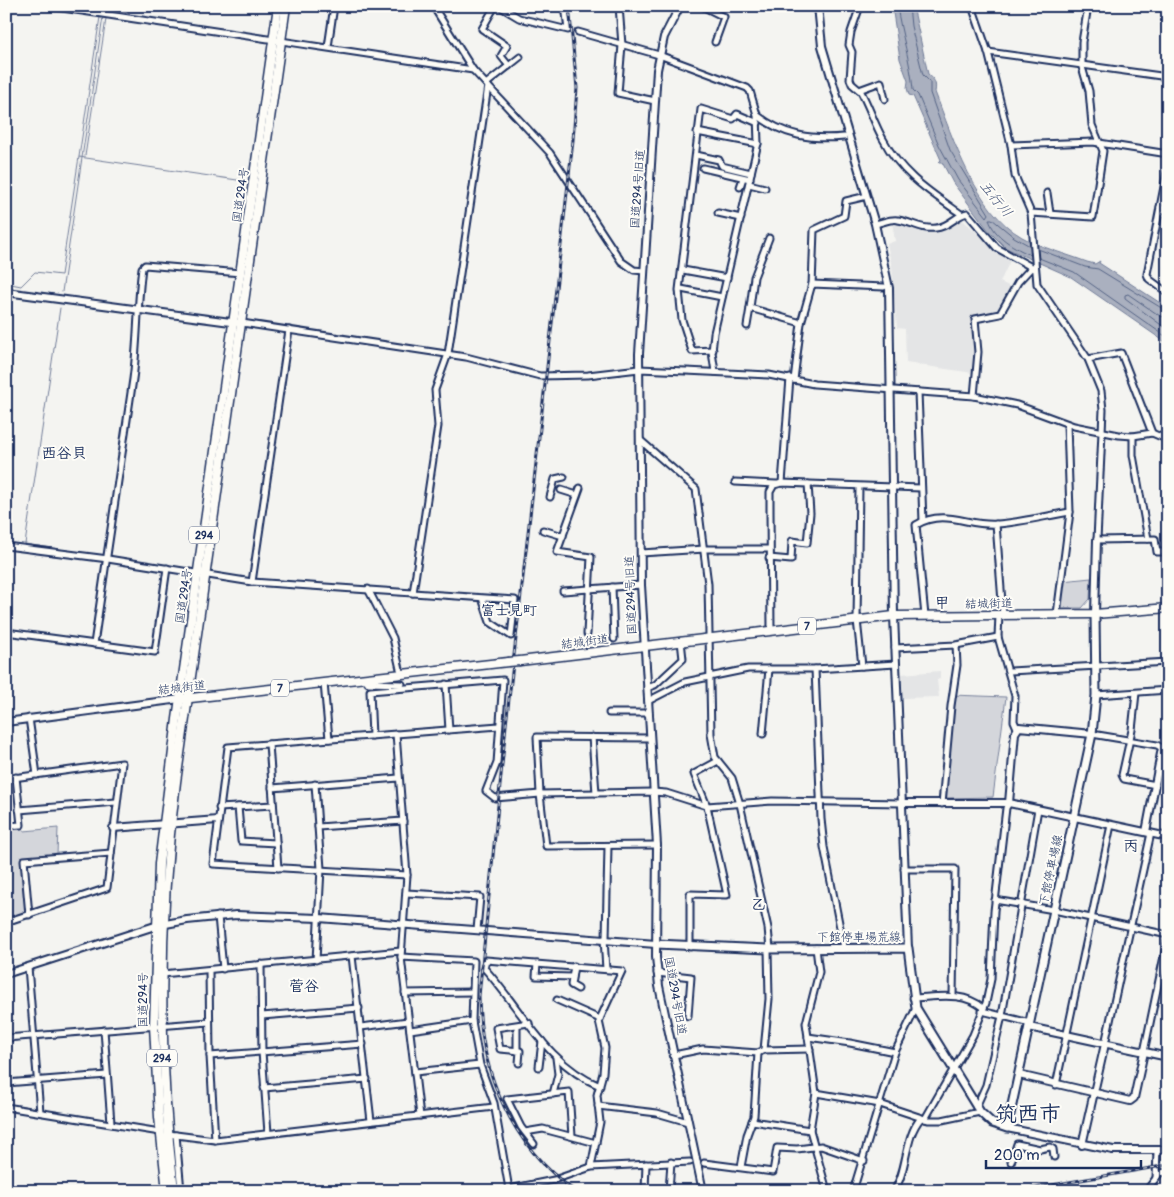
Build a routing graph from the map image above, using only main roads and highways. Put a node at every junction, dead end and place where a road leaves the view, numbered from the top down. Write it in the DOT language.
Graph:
graph roads {
  1 [pos="278,6"];
  2 [pos="286,6"];
  3 [pos="277,40"];
  4 [pos="238,323"];
  5 [pos="1168,608"];
  6 [pos="1096,614"];
  7 [pos="184,699"];
  8 [pos="159,925"];
  9 [pos="656,944"];
  10 [pos="157,1026"];
  11 [pos="1007,1128"];
  12 [pos="164,1133"];
  13 [pos="167,1191"];
  14 [pos="174,1191"];
  1 -- 3 [label="main road, 国道294号 / 294"];
  2 -- 3 [label="main road, 国道294号 / 294"];
  3 -- 4 [label="main road, 国道294号 / 294"];
  3 -- 4 [label="main road, 国道294号 / 294"];
  4 -- 7 [label="main road, 国道294号 / 294"];
  5 -- 6 [label="main road, 結城街道 / 7"];
  6 -- 7 [label="main road, 結城街道 / 7, bridge"];
  6 -- 11 [label="main road, 下館停車場線"];
  7 -- 8 [label="main road, 国道294号 / 294"];
  8 -- 10 [label="main road, 国道294号 / 294"];
  8 -- 10 [label="main road, 国道294号 / 294"];
  9 -- 11 [label="main road, 下館停車場荒線"];
  10 -- 12 [label="main road, 国道294号 / 294"];
  12 -- 13 [label="main road, 国道294号 / 294"];
  12 -- 14 [label="main road, 国道294号 / 294"];
}
